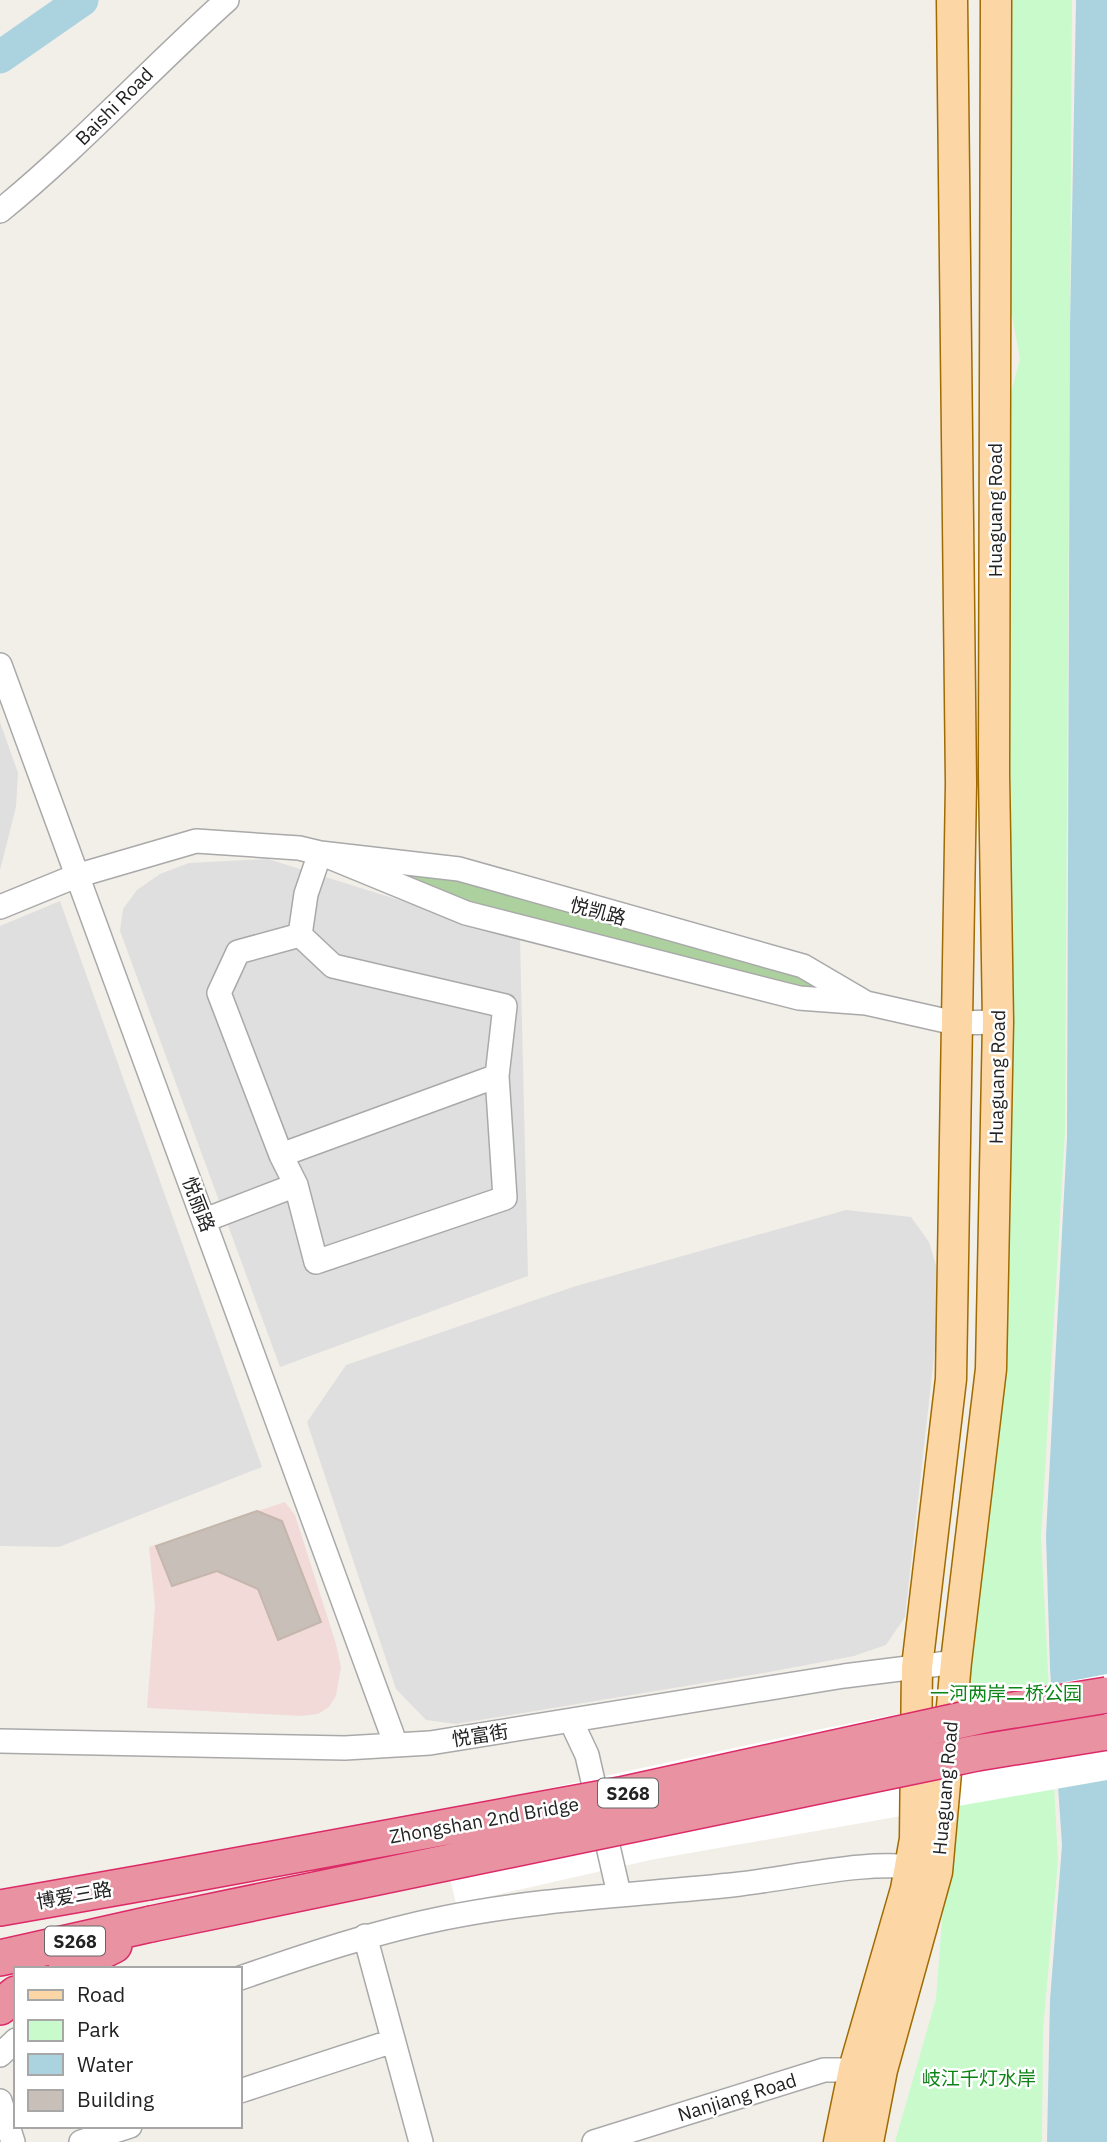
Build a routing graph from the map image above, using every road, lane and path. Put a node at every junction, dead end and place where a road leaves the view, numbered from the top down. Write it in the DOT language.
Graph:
graph roads {
  1 [pos="227,0"];
  2 [pos="952,0"];
  3 [pos="996,0"];
  4 [pos="0,211"];
  5 [pos="0,665"];
  6 [pos="320,853"];
  7 [pos="76,876"];
  8 [pos="0,907"];
  9 [pos="300,935"];
  10 [pos="866,1003"];
  11 [pos="998,1022"];
  12 [pos="955,1023"];
  13 [pos="497,1076"];
  14 [pos="281,1155"];
  15 [pos="296,1185"];
  16 [pos="205,1220"];
  17 [pos="956,1662"];
  18 [pos="917,1667"];
  19 [pos="1107,1695"];
  20 [pos="570,1721"];
  21 [pos="1107,1731"];
  22 [pos="0,1741"];
  23 [pos="396,1745"];
  24 [pos="924,1869"];
  25 [pos="148,1882"];
  26 [pos="0,1886"];
  27 [pos="619,1894"];
  28 [pos="36,1902"];
  29 [pos="0,1908"];
  30 [pos="150,1924"];
  31 [pos="365,1936"];
  32 [pos="0,1958"];
  33 [pos="71,1967"];
  34 [pos="242,1977"];
  35 [pos="14,1996"];
  36 [pos="0,2007"];
  37 [pos="14,2042"];
  38 [pos="393,2042"];
  39 [pos="0,2055"];
  40 [pos="868,2070"];
  41 [pos="242,2090"];
  42 [pos="0,2101"];
  43 [pos="124,2128"];
  44 [pos="13,2142"];
  45 [pos="81,2142"];
  46 [pos="421,2142"];
  47 [pos="594,2142"];
  48 [pos="839,2142"];
  49 [pos="868,2142"];
  1 -- 4 [label="street, Baishi Road"];
  2 -- 12 [label="main road, Huaguang Road"];
  3 -- 11 [label="main road, Huaguang Road"];
  5 -- 7 [label="street, 悦丽路"];
  6 -- 7 [label="street, 悦凯路"];
  6 -- 9 [label="street"];
  6 -- 10 [label="street, 悦凯路"];
  6 -- 10 [label="street, 悦凯路"];
  7 -- 8 [label="street, 悦凯路"];
  7 -- 16 [label="street, 悦丽路"];
  9 -- 13 [label="street"];
  9 -- 14 [label="street"];
  10 -- 12 [label="street, 悦凯路"];
  11 -- 12 [label="street, 悦凯路"];
  11 -- 17 [label="main road, Huaguang Road"];
  12 -- 18 [label="main road, Huaguang Road"];
  13 -- 14 [label="street"];
  13 -- 15 [label="street"];
  14 -- 15 [label="street"];
  15 -- 16 [label="street"];
  16 -- 23 [label="street, 悦丽路"];
  17 -- 18 [label="street, 悦富街"];
  17 -- 24 [label="main road, Huaguang Road"];
  18 -- 20 [label="street, 悦富街"];
  18 -- 24 [label="main road, Huaguang Road"];
  19 -- 25 [label="highway, Zhongshan 2nd Bridge / S268, bridge"];
  20 -- 23 [label="street, 悦富街"];
  20 -- 27 [label="street"];
  21 -- 30 [label="highway, Zhongshan 2nd Bridge / S268, bridge"];
  22 -- 23 [label="street, 悦富街"];
  24 -- 27 [label="street"];
  24 -- 40 [label="main road, Huaguang Road"];
  25 -- 28 [label="highway, 博爱三路 / S268"];
  26 -- 28 [label="highway"];
  27 -- 31 [label="street"];
  28 -- 29 [label="highway, 博爱三路 / S268"];
  30 -- 32 [label="highway, S268"];
  30 -- 33 [label="highway"];
  31 -- 34 [label="street"];
  31 -- 38 [label="street"];
  35 -- 36 [label="highway"];
  37 -- 39 [label="street"];
  38 -- 41 [label="street"];
  38 -- 46 [label="street"];
  40 -- 47 [label="street, Nanjiang Road"];
  40 -- 48 [label="main road, Huaguang Road"];
  40 -- 49 [label="main road, Huaguang Road"];
  42 -- 44 [label="street"];
  43 -- 45 [label="street"];
}
